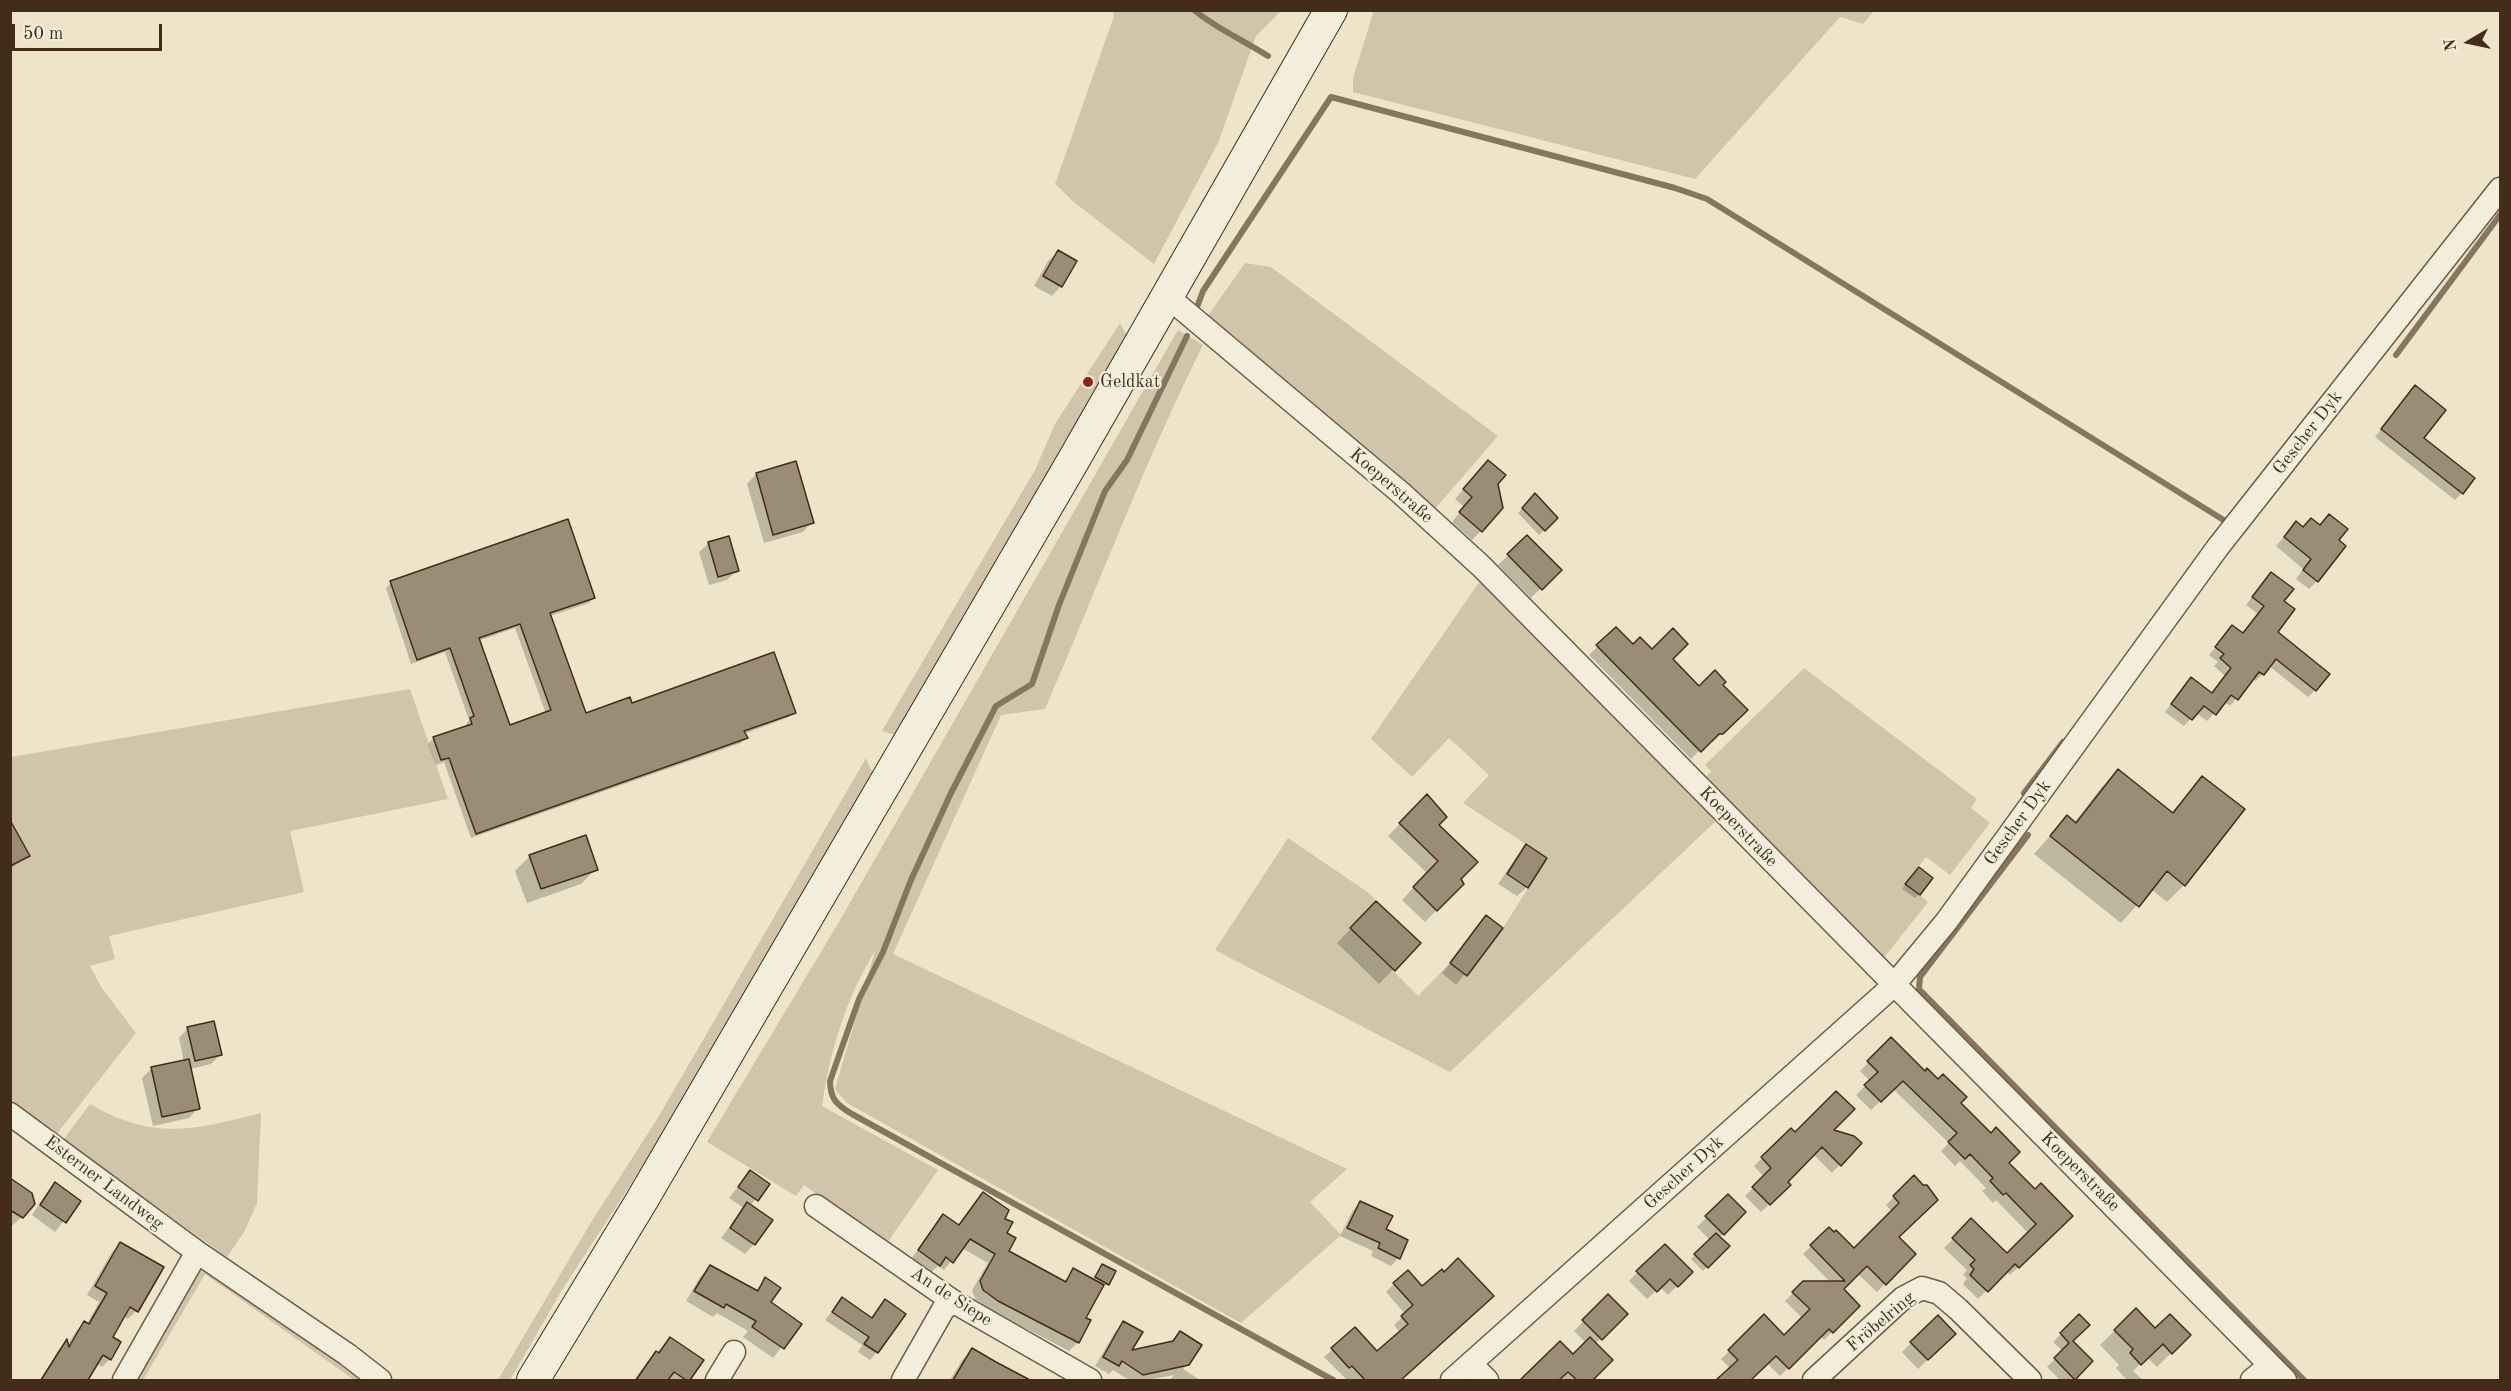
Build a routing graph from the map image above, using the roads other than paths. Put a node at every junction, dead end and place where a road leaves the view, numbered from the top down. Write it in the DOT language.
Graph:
graph roads {
  1 [pos="1331,10"];
  2 [pos="2500,189"];
  3 [pos="1168,297"];
  4 [pos="1893,986"];
  5 [pos="10,1114"];
  6 [pos="816,1206"];
  7 [pos="197,1252"];
  8 [pos="954,1302"];
  9 [pos="734,1352"];
  10 [pos="1471,1364"];
  11 [pos="2278,1373"];
  12 [pos="124,1380"];
  13 [pos="380,1380"];
  14 [pos="533,1380"];
  15 [pos="717,1380"];
  16 [pos="903,1380"];
  17 [pos="1090,1380"];
  18 [pos="1452,1380"];
  19 [pos="1487,1380"];
  20 [pos="1814,1380"];
  21 [pos="2030,1380"];
  22 [pos="2252,1380"];
  1 -- 3 [label="main road"];
  2 -- 4 [label="street, Gescher Dyk"];
  3 -- 4 [label="street, Koeperstraße"];
  3 -- 14 [label="main road"];
  4 -- 10 [label="street, Gescher Dyk"];
  4 -- 11 [label="street, Koeperstraße"];
  5 -- 7 [label="street, Esterner Landweg"];
  6 -- 8 [label="street, An de Siepe"];
  7 -- 12 [label="street"];
  7 -- 13 [label="street, Esterner Landweg"];
  8 -- 16 [label="street"];
  8 -- 17 [label="street, An de Siepe"];
  9 -- 15 [label="street"];
  10 -- 18 [label="street, Gescher Dyk"];
  10 -- 19 [label="street"];
  11 -- 22 [label="street"];
  20 -- 21 [label="street, Fröbelring"];
}
